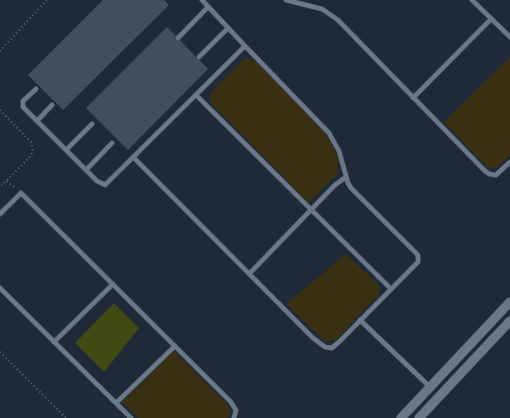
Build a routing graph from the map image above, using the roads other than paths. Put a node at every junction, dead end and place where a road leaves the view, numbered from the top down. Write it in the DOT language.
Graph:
graph roads {
  1 [pos="202,0"];
  2 [pos="286,0"];
  3 [pos="472,0"];
  4 [pos="208,7"];
  5 [pos="491,19"];
  6 [pos="228,28"];
  7 [pos="510,37"];
  8 [pos="178,38"];
  9 [pos="245,46"];
  10 [pos="199,57"];
  11 [pos="36,89"];
  12 [pos="196,95"];
  13 [pos="413,98"];
  14 [pos="52,105"];
  15 [pos="37,121"];
  16 [pos="92,124"];
  17 [pos="112,143"];
  18 [pos="66,150"];
  19 [pos="133,158"];
  20 [pos="510,162"];
  21 [pos="86,170"];
  22 [pos="346,177"];
  23 [pos="311,210"];
  24 [pos="0,214"];
  25 [pos="249,274"];
  26 [pos="113,284"];
  27 [pos="0,288"];
  28 [pos="391,289"];
  29 [pos="510,302"];
  30 [pos="360,320"];
  31 [pos="510,322"];
  32 [pos="54,342"];
  33 [pos="175,346"];
  34 [pos="430,387"];
  35 [pos="442,394"];
  36 [pos="116,403"];
  37 [pos="131,418"];
  38 [pos="234,418"];
  39 [pos="401,418"];
  40 [pos="419,418"];
  1 -- 4 [label="lane"];
  2 -- 13 [label="lane"];
  3 -- 5 [label="lane"];
  4 -- 6 [label="lane"];
  4 -- 8 [label="lane"];
  5 -- 7 [label="lane"];
  5 -- 13 [label="lane"];
  6 -- 9 [label="lane"];
  6 -- 10 [label="lane"];
  9 -- 12 [label="lane"];
  9 -- 22 [label="lane"];
  11 -- 15 [label="lane"];
  12 -- 19 [label="lane"];
  12 -- 23 [label="lane"];
  13 -- 20 [label="lane"];
  14 -- 15 [label="lane"];
  15 -- 18 [label="lane"];
  16 -- 18 [label="lane"];
  17 -- 21 [label="lane"];
  18 -- 21 [label="lane"];
  19 -- 21 [label="lane"];
  19 -- 25 [label="lane"];
  22 -- 23 [label="lane"];
  22 -- 28 [label="lane"];
  23 -- 25 [label="lane"];
  23 -- 28 [label="lane"];
  24 -- 26 [label="lane"];
  25 -- 30 [label="lane"];
  26 -- 32 [label="lane"];
  26 -- 33 [label="lane"];
  27 -- 32 [label="lane"];
  28 -- 30 [label="lane"];
  29 -- 34 [label="street"];
  30 -- 34 [label="lane"];
  31 -- 35 [label="street"];
  32 -- 36 [label="lane"];
  33 -- 36 [label="lane"];
  33 -- 38 [label="lane"];
  34 -- 35 [label="street"];
  34 -- 39 [label="street"];
  35 -- 40 [label="street"];
  36 -- 37 [label="lane"];
}
